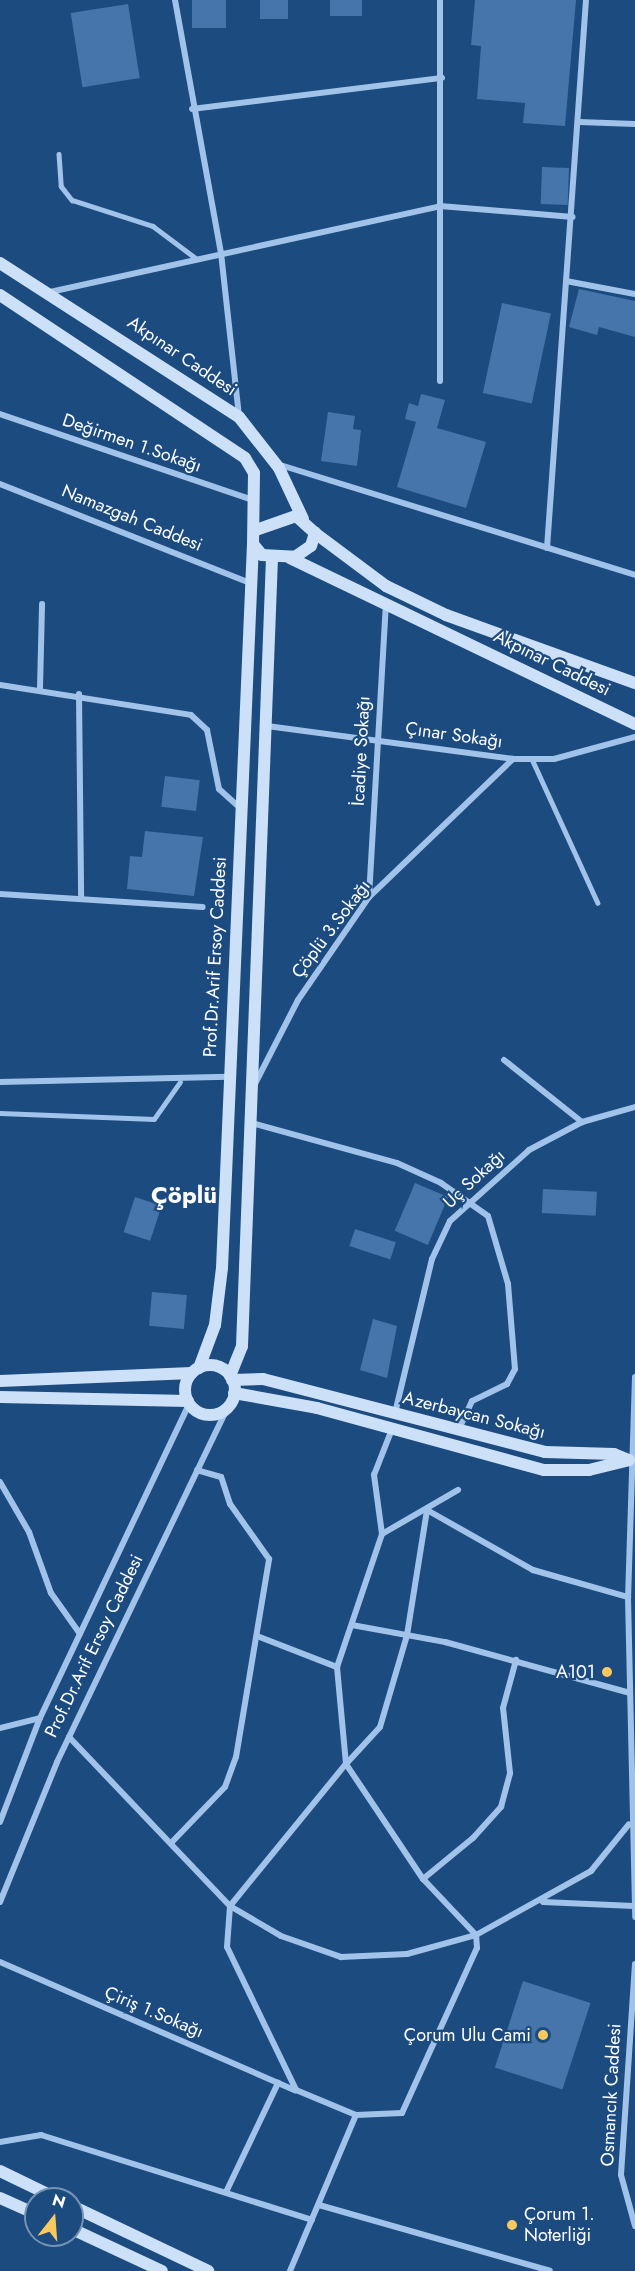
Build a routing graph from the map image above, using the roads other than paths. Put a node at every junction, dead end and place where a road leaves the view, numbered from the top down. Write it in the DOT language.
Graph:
graph roads {
  1 [pos="175,0"];
  2 [pos="440,0"];
  3 [pos="586,0"];
  4 [pos="442,78"];
  5 [pos="192,109"];
  6 [pos="579,122"];
  7 [pos="635,124"];
  8 [pos="60,154"];
  9 [pos="440,206"];
  10 [pos="573,216"];
  11 [pos="221,253"];
  12 [pos="197,259"];
  13 [pos="0,263"];
  14 [pos="566,281"];
  15 [pos="50,292"];
  16 [pos="635,294"];
  17 [pos="0,296"];
  18 [pos="440,381"];
  19 [pos="0,414"];
  20 [pos="239,417"];
  21 [pos="276,464"];
  22 [pos="0,484"];
  23 [pos="255,501"];
  24 [pos="303,519"];
  25 [pos="256,530"];
  26 [pos="315,533"];
  27 [pos="253,544"];
  28 [pos="547,548"];
  29 [pos="272,558"];
  30 [pos="290,558"];
  31 [pos="635,575"];
  32 [pos="251,583"];
  33 [pos="42,604"];
  34 [pos="386,606"];
  35 [pos="635,683"];
  36 [pos="0,685"];
  37 [pos="40,688"];
  38 [pos="79,694"];
  39 [pos="635,724"];
  40 [pos="267,726"];
  41 [pos="635,736"];
  42 [pos="376,739"];
  43 [pos="513,759"];
  44 [pos="532,759"];
  45 [pos="240,808"];
  46 [pos="0,894"];
  47 [pos="369,897"];
  48 [pos="81,899"];
  49 [pos="598,903"];
  50 [pos="203,907"];
  51 [pos="504,1060"];
  52 [pos="228,1077"];
  53 [pos="0,1082"];
  54 [pos="180,1082"];
  55 [pos="254,1087"];
  56 [pos="635,1107"];
  57 [pos="0,1113"];
  58 [pos="582,1122"];
  59 [pos="252,1124"];
  60 [pos="470,1200"];
  61 [pos="195,1370"];
  62 [pos="635,1377"];
  63 [pos="231,1378"];
  64 [pos="0,1381"];
  65 [pos="234,1393"];
  66 [pos="0,1397"];
  67 [pos="188,1402"];
  68 [pos="226,1408"];
  69 [pos="395,1414"];
  70 [pos="392,1429"];
  71 [pos="458,1431"];
  72 [pos="633,1440"];
  73 [pos="197,1470"];
  74 [pos="0,1482"];
  75 [pos="458,1491"];
  76 [pos="427,1510"];
  77 [pos="382,1534"];
  78 [pos="632,1543"];
  79 [pos="628,1597"];
  80 [pos="352,1625"];
  81 [pos="80,1634"];
  82 [pos="407,1635"];
  83 [pos="257,1636"];
  84 [pos="516,1660"];
  85 [pos="337,1666"];
  86 [pos="630,1693"];
  87 [pos="40,1718"];
  88 [pos="0,1728"];
  89 [pos="69,1737"];
  90 [pos="346,1764"];
  91 [pos="633,1793"];
  92 [pos="0,1821"];
  93 [pos="632,1824"];
  94 [pos="172,1842"];
  95 [pos="423,1879"];
  96 [pos="0,1902"];
  97 [pos="543,1902"];
  98 [pos="230,1906"];
  99 [pos="634,1906"];
  100 [pos="635,1917"];
  101 [pos="476,1935"];
  102 [pos="0,1962"];
  103 [pos="635,1964"];
  104 [pos="633,2049"];
  105 [pos="279,2083"];
  106 [pos="296,2090"];
  107 [pos="356,2115"];
  108 [pos="0,2142"];
  109 [pos="0,2171"];
  110 [pos="33,2187"];
  111 [pos="227,2190"];
  112 [pos="0,2198"];
  113 [pos="319,2205"];
  114 [pos="24,2209"];
  115 [pos="84,2212"];
  116 [pos="312,2220"];
  117 [pos="635,2226"];
  118 [pos="84,2235"];
  119 [pos="162,2271"];
  120 [pos="208,2271"];
  121 [pos="290,2271"];
  122 [pos="550,2271"];
  1 -- 5 [label="street"];
  2 -- 4 [label="street"];
  3 -- 6 [label="street"];
  4 -- 5 [label="street"];
  4 -- 9 [label="street"];
  5 -- 11 [label="street"];
  6 -- 7 [label="street"];
  6 -- 10 [label="street"];
  8 -- 12 [label="lane"];
  9 -- 10 [label="street"];
  9 -- 11 [label="street"];
  9 -- 18 [label="street"];
  10 -- 14 [label="street"];
  11 -- 12 [label="street"];
  11 -- 20 [label="street"];
  12 -- 15 [label="street"];
  13 -- 15 [label="street, Akpınar Caddesi"];
  14 -- 16 [label="street"];
  14 -- 28 [label="street"];
  15 -- 20 [label="street, Akpınar Caddesi"];
  17 -- 23 [label="street"];
  19 -- 23 [label="street, Değirmen 1.Sokağı"];
  20 -- 21 [label="street, Akpınar Caddesi"];
  21 -- 24 [label="street, Akpınar Caddesi"];
  21 -- 28 [label="street"];
  22 -- 32 [label="street, Namazgah Caddesi"];
  23 -- 25 [label="street"];
  24 -- 25 [label="street"];
  24 -- 26 [label="street"];
  25 -- 27 [label="street"];
  26 -- 30 [label="street"];
  26 -- 35 [label="street, Akpınar Caddesi"];
  27 -- 29 [label="street"];
  27 -- 32 [label="street, Prof.Dr.Arif Ersoy Caddesi"];
  28 -- 31 [label="street"];
  29 -- 30 [label="street"];
  29 -- 40 [label="street"];
  30 -- 34 [label="street, Akpınar Caddesi"];
  32 -- 45 [label="street, Prof.Dr.Arif Ersoy Caddesi"];
  33 -- 37 [label="street"];
  34 -- 39 [label="street, Akpınar Caddesi"];
  34 -- 42 [label="street, İcadiye Sokağı"];
  36 -- 37 [label="street"];
  37 -- 38 [label="street"];
  38 -- 45 [label="street"];
  38 -- 48 [label="street"];
  40 -- 42 [label="street, Çınar Sokağı"];
  40 -- 55 [label="street"];
  41 -- 44 [label="street, Çınar Sokağı"];
  42 -- 43 [label="street, Çınar Sokağı"];
  42 -- 47 [label="street, İcadiye Sokağı"];
  43 -- 44 [label="street, Çınar Sokağı"];
  43 -- 47 [label="street, Çöplü 3.Sokağı"];
  44 -- 49 [label="lane"];
  45 -- 52 [label="street, Prof.Dr.Arif Ersoy Caddesi"];
  46 -- 48 [label="street"];
  47 -- 55 [label="street, Çöplü 3.Sokağı"];
  48 -- 50 [label="street"];
  51 -- 58 [label="street"];
  52 -- 54 [label="street"];
  52 -- 61 [label="street, Prof.Dr.Arif Ersoy Caddesi"];
  53 -- 54 [label="street"];
  54 -- 57 [label="lane"];
  55 -- 59 [label="street"];
  56 -- 58 [label="street, Uç Sokağı"];
  58 -- 60 [label="street, Uç Sokağı"];
  59 -- 60 [label="street"];
  59 -- 63 [label="street"];
  60 -- 69 [label="street, Uç Sokağı"];
  60 -- 71 [label="street"];
  61 -- 63 [label="street"];
  61 -- 64 [label="street"];
  61 -- 67 [label="street"];
  62 -- 72 [label="street"];
  63 -- 65 [label="street"];
  63 -- 69 [label="street, Azerbaycan Sokağı"];
  65 -- 68 [label="street"];
  65 -- 70 [label="street, Azerbaycan Sokağı"];
  66 -- 67 [label="street"];
  67 -- 68 [label="street"];
  67 -- 81 [label="street, Prof.Dr.Arif Ersoy Caddesi"];
  68 -- 73 [label="street, Prof.Dr.Arif Ersoy Caddesi"];
  69 -- 71 [label="street, Azerbaycan Sokağı"];
  70 -- 71 [label="street, Azerbaycan Sokağı"];
  70 -- 77 [label="street"];
  72 -- 78 [label="street"];
  73 -- 83 [label="street"];
  73 -- 89 [label="street, Prof.Dr.Arif Ersoy Caddesi"];
  74 -- 81 [label="street"];
  75 -- 76 [label="street"];
  76 -- 77 [label="street"];
  76 -- 79 [label="street"];
  76 -- 82 [label="street"];
  77 -- 80 [label="street"];
  78 -- 79 [label="street"];
  79 -- 86 [label="street"];
  80 -- 82 [label="street"];
  80 -- 85 [label="street"];
  81 -- 87 [label="street, Prof.Dr.Arif Ersoy Caddesi"];
  82 -- 84 [label="street"];
  82 -- 90 [label="street"];
  83 -- 85 [label="street"];
  83 -- 94 [label="street"];
  84 -- 86 [label="street"];
  84 -- 95 [label="street"];
  85 -- 90 [label="street"];
  86 -- 91 [label="street"];
  87 -- 88 [label="street"];
  87 -- 92 [label="street, Prof.Dr.Arif Ersoy Caddesi"];
  89 -- 94 [label="street"];
  89 -- 96 [label="street, Prof.Dr.Arif Ersoy Caddesi"];
  90 -- 95 [label="street"];
  90 -- 98 [label="street"];
  91 -- 93 [label="street"];
  93 -- 97 [label="street"];
  93 -- 99 [label="street"];
  94 -- 98 [label="street"];
  95 -- 101 [label="street"];
  97 -- 99 [label="street"];
  97 -- 101 [label="street"];
  98 -- 101 [label="street"];
  98 -- 106 [label="street"];
  99 -- 100 [label="street"];
  101 -- 107 [label="street"];
  102 -- 105 [label="street, Çiriş 1.Sokağı"];
  103 -- 104 [label="street, Osmancık Caddesi"];
  104 -- 117 [label="street, Osmancık Caddesi"];
  105 -- 106 [label="street, Çiriş 1.Sokağı"];
  105 -- 111 [label="street"];
  106 -- 107 [label="street, Çiriş 1.Sokağı"];
  107 -- 113 [label="street"];
  108 -- 111 [label="street"];
  109 -- 110 [label="street"];
  111 -- 116 [label="street"];
  112 -- 114 [label="street"];
  113 -- 116 [label="street"];
  113 -- 122 [label="street"];
  115 -- 120 [label="street"];
  116 -- 121 [label="street"];
  118 -- 119 [label="street"];
}
